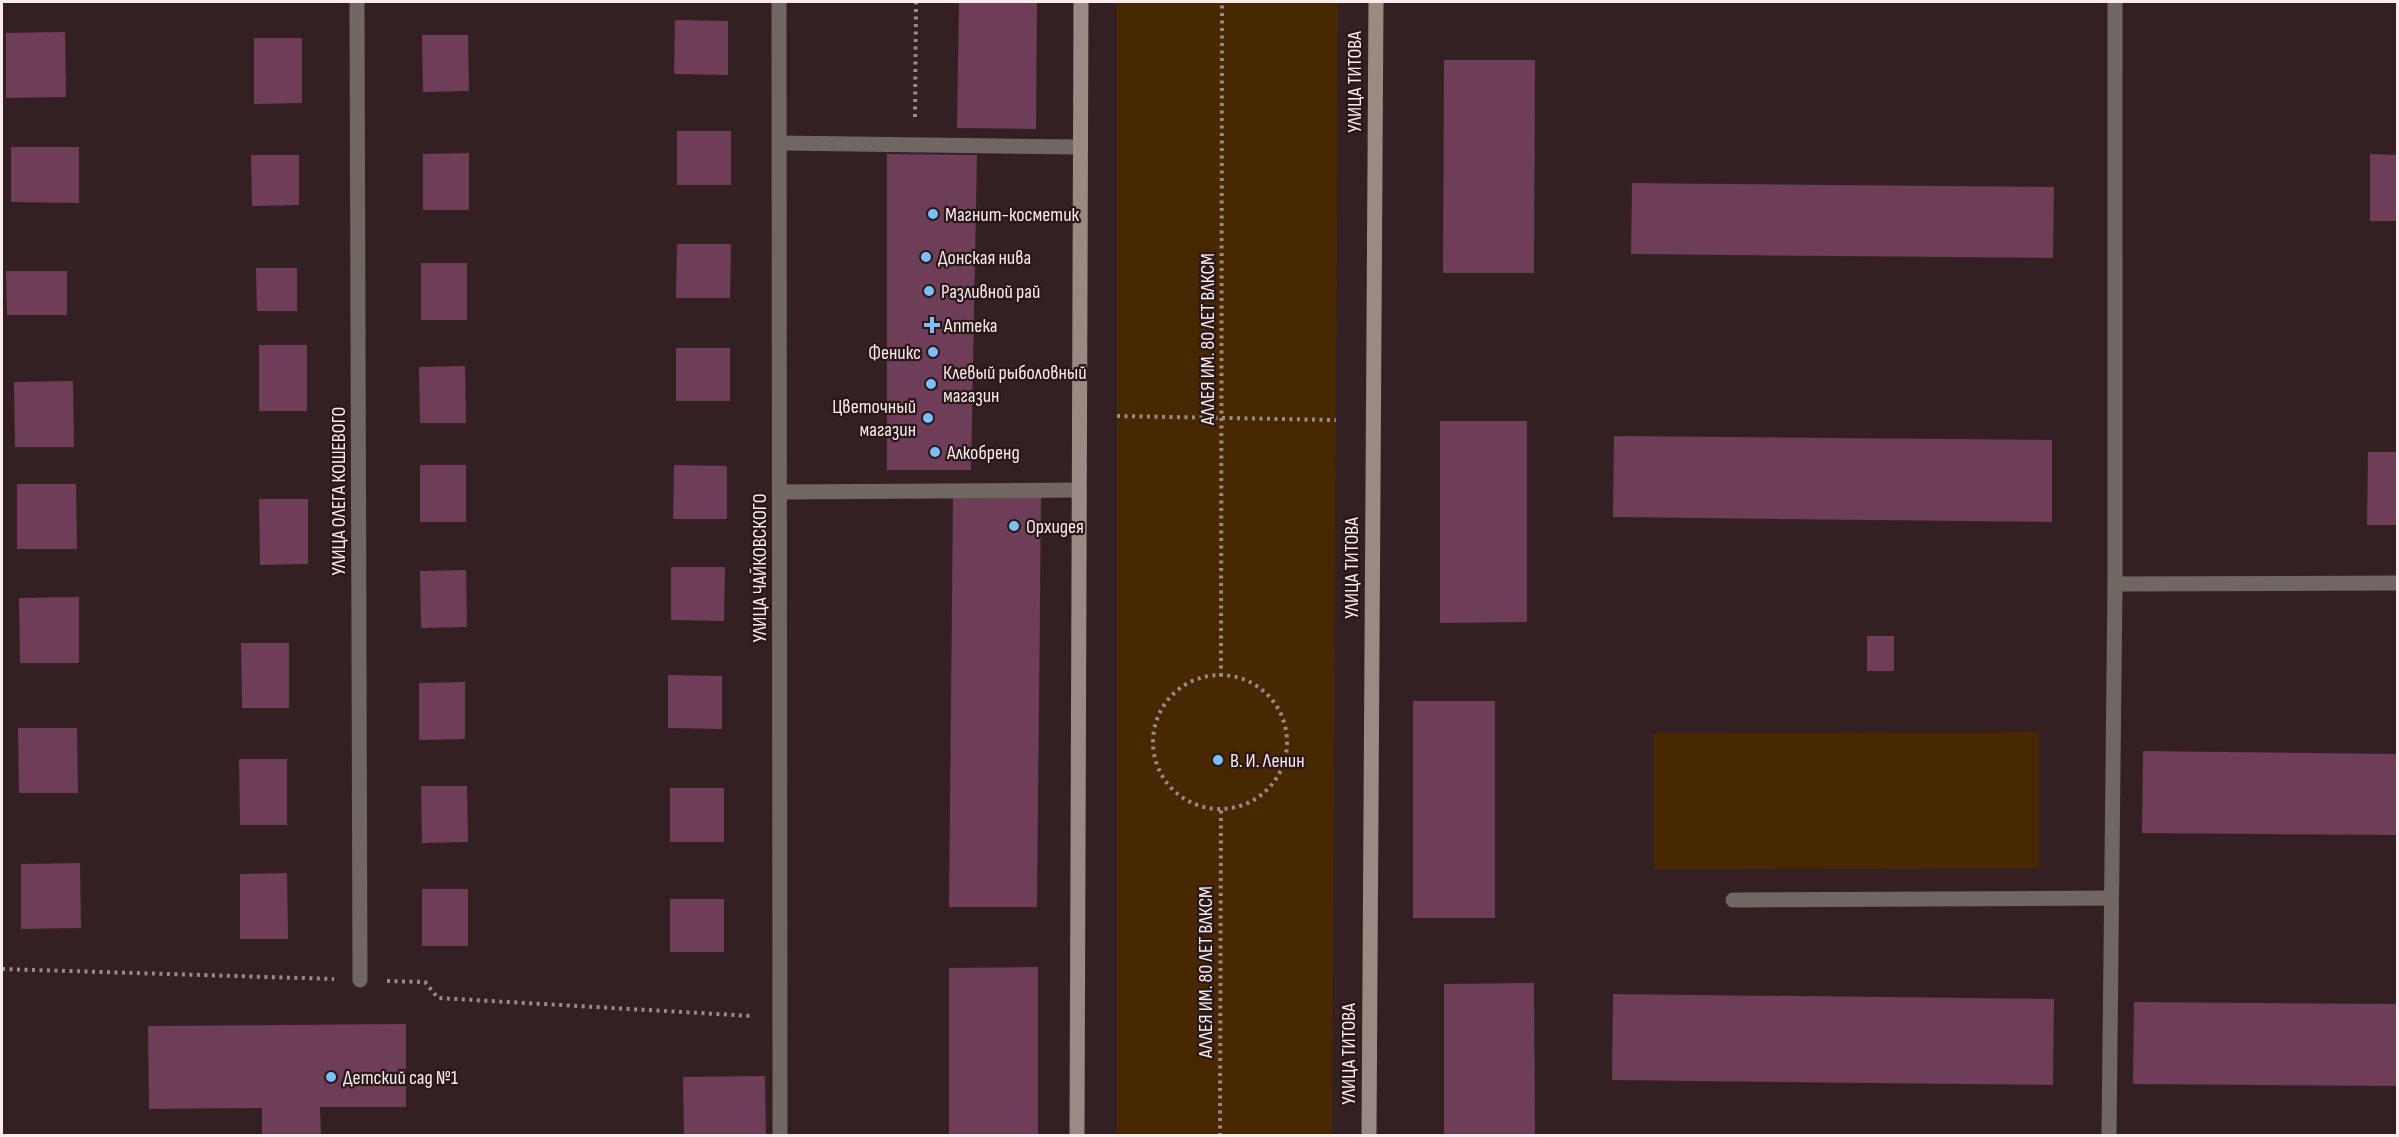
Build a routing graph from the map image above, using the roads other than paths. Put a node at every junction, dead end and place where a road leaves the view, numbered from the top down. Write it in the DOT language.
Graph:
graph roads {
  1 [pos="357,2"];
  2 [pos="779,2"];
  3 [pos="1081,2"];
  4 [pos="1376,2"];
  5 [pos="2115,2"];
  6 [pos="780,143"];
  7 [pos="1079,147"];
  8 [pos="1078,490"];
  9 [pos="780,492"];
  10 [pos="2397,583"];
  11 [pos="2115,584"];
  12 [pos="2111,898"];
  13 [pos="1733,900"];
  14 [pos="360,980"];
  15 [pos="780,1136"];
  16 [pos="1077,1136"];
  17 [pos="1369,1136"];
  18 [pos="2109,1136"];
  1 -- 14 [label="street, УЛИЦА ОЛЕГА КОШЕВОГО"];
  2 -- 6 [label="street, УЛИЦА ЧАЙКОВСКОГО"];
  3 -- 7 [label="street"];
  4 -- 17 [label="street, УЛИЦА ТИТОВА"];
  5 -- 11 [label="street"];
  6 -- 7 [label="street"];
  6 -- 9 [label="street, УЛИЦА ЧАЙКОВСКОГО"];
  7 -- 8 [label="street"];
  8 -- 9 [label="street"];
  8 -- 16 [label="street"];
  9 -- 15 [label="street, УЛИЦА ЧАЙКОВСКОГО"];
  10 -- 11 [label="street"];
  11 -- 12 [label="street"];
  12 -- 13 [label="street"];
  12 -- 18 [label="street"];
}
